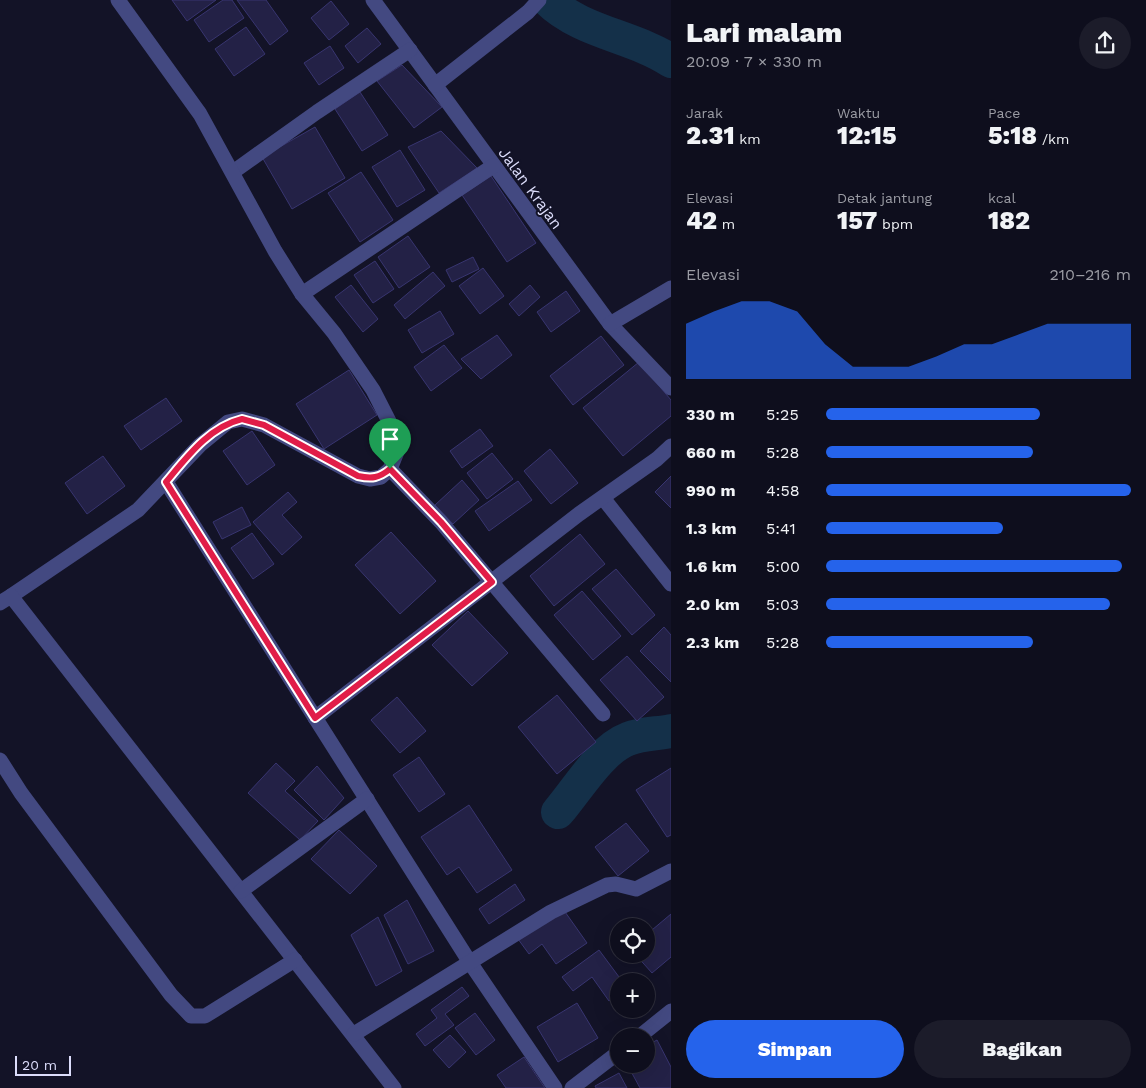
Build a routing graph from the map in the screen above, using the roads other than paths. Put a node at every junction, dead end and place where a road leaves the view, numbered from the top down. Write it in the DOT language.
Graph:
graph roads {
  1 [pos="118,0"];
  2 [pos="373,0"];
  3 [pos="539,0"];
  4 [pos="410,50"];
  5 [pos="435,85"];
  6 [pos="493,166"];
  7 [pos="233,172"];
  8 [pos="671,288"];
  9 [pos="302,294"];
  10 [pos="610,324"];
  11 [pos="671,388"];
  12 [pos="671,446"];
  13 [pos="390,469"];
  14 [pos="166,482"];
  15 [pos="603,498"];
  16 [pos="492,582"];
  17 [pos="671,584"];
  18 [pos="6,600"];
  19 [pos="603,714"];
  20 [pos="315,718"];
  21 [pos="0,760"];
  22 [pos="367,799"];
  23 [pos="671,871"];
  24 [pos="241,891"];
  25 [pos="295,960"];
  26 [pos="469,961"];
  27 [pos="671,1011"];
  28 [pos="650,1028"];
  29 [pos="354,1034"];
  30 [pos="610,1059"];
  31 [pos="394,1088"];
  32 [pos="555,1088"];
  33 [pos="572,1088"];
  1 -- 7 [label="street"];
  2 -- 4 [label="street, Jalan Krajan"];
  3 -- 5 [label="street"];
  4 -- 5 [label="street, Jalan Krajan"];
  4 -- 7 [label="street"];
  5 -- 6 [label="street, Jalan Krajan"];
  6 -- 9 [label="street"];
  6 -- 10 [label="street, Jalan Krajan"];
  7 -- 9 [label="street"];
  8 -- 10 [label="street"];
  9 -- 13 [label="street"];
  10 -- 11 [label="street, Jalan Krajan"];
  12 -- 15 [label="street"];
  13 -- 14 [label="street"];
  13 -- 16 [label="street"];
  14 -- 18 [label="street"];
  14 -- 20 [label="street"];
  15 -- 16 [label="street"];
  15 -- 17 [label="street"];
  16 -- 19 [label="street"];
  16 -- 20 [label="street"];
  18 -- 24 [label="street"];
  20 -- 22 [label="street"];
  21 -- 25 [label="street"];
  22 -- 24 [label="street"];
  22 -- 26 [label="street"];
  23 -- 26 [label="street"];
  24 -- 25 [label="street"];
  25 -- 29 [label="street"];
  26 -- 29 [label="street"];
  26 -- 32 [label="street"];
  27 -- 28 [label="street"];
  29 -- 31 [label="street"];
  30 -- 33 [label="street"];
}
